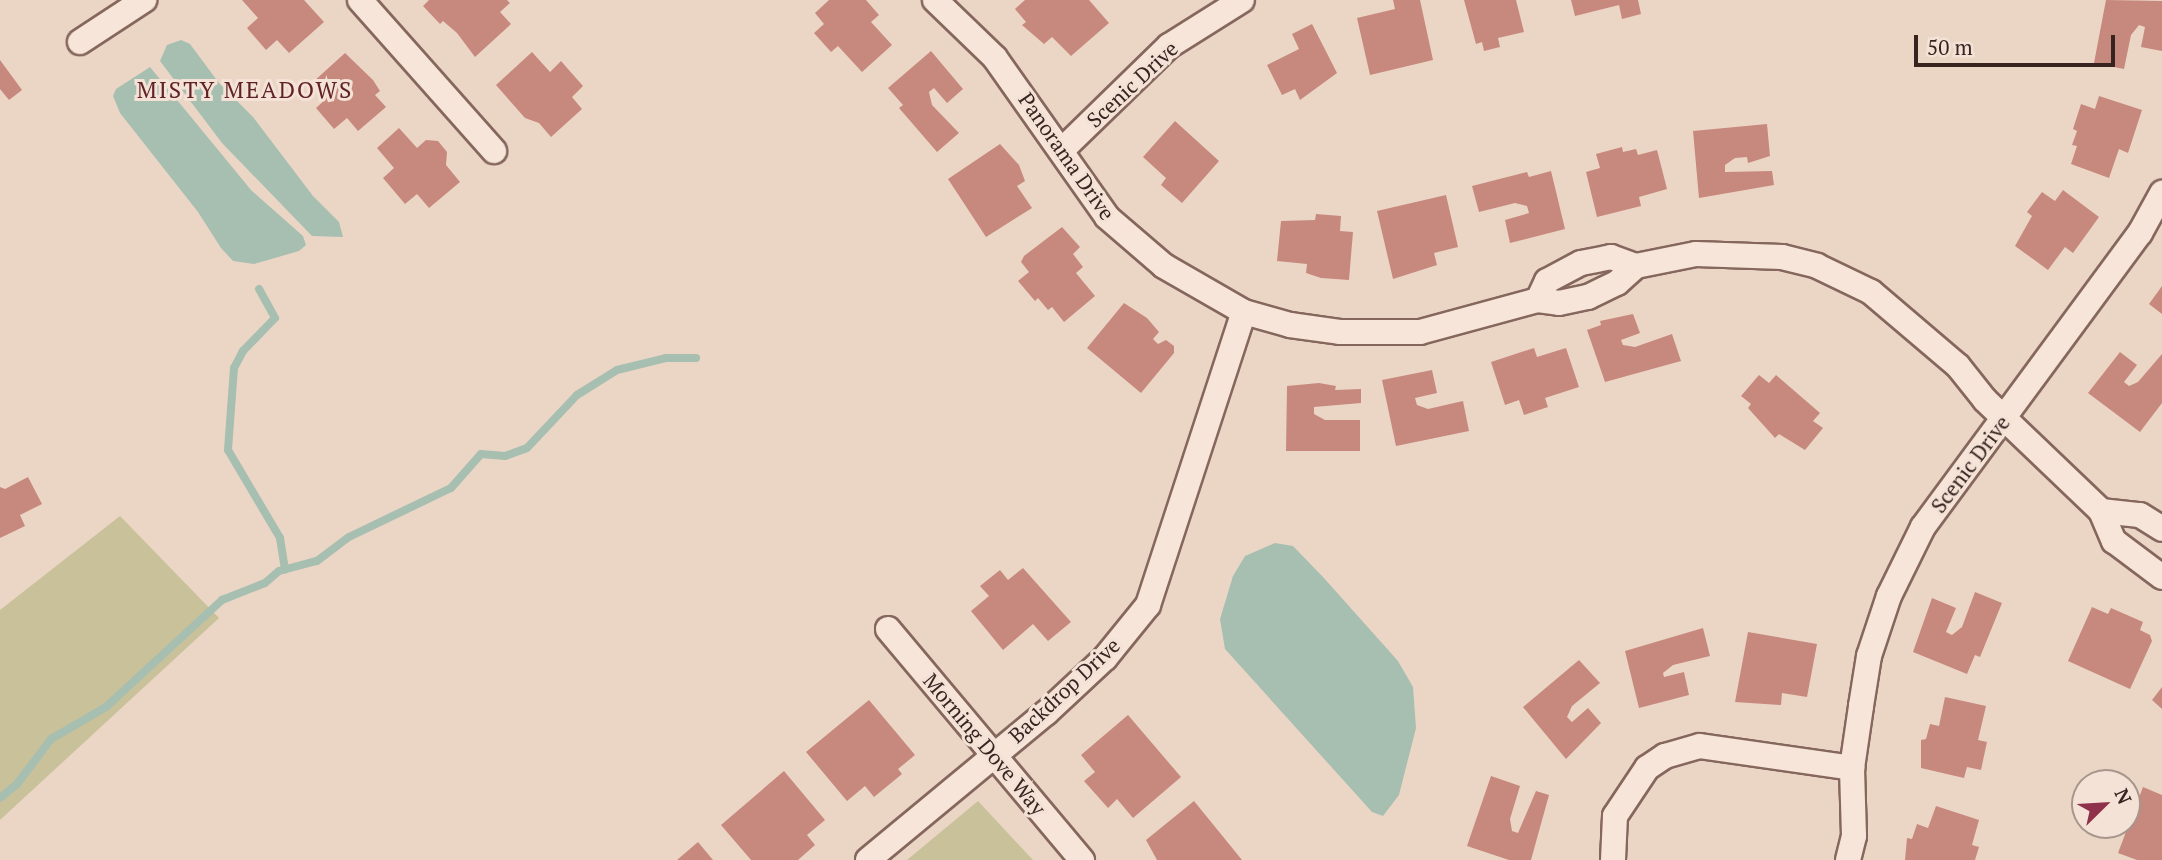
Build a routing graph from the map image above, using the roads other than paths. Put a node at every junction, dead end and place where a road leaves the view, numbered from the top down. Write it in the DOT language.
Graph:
graph roads {
  1 [pos="144,0"];
  2 [pos="360,0"];
  3 [pos="935,0"];
  4 [pos="1242,0"];
  5 [pos="80,42"];
  6 [pos="1062,150"];
  7 [pos="494,151"];
  8 [pos="2162,193"];
  9 [pos="1636,266"];
  10 [pos="1538,300"];
  11 [pos="1244,312"];
  12 [pos="2004,418"];
  13 [pos="2101,511"];
  14 [pos="2162,529"];
  15 [pos="2162,577"];
  16 [pos="888,629"];
  17 [pos="993,754"];
  18 [pos="1852,768"];
  19 [pos="868,860"];
  20 [pos="1082,860"];
  21 [pos="1613,860"];
  22 [pos="1848,860"];
  1 -- 5 [label="street"];
  2 -- 7 [label="street"];
  3 -- 6 [label="street, Panorama Drive"];
  4 -- 6 [label="street, Scenic Drive"];
  6 -- 11 [label="street, Panorama Drive"];
  8 -- 12 [label="street, Scenic Drive"];
  9 -- 10 [label="street, Panorama Drive"];
  9 -- 10 [label="street, Panorama Drive"];
  9 -- 12 [label="street, Panorama Drive"];
  10 -- 11 [label="street, Panorama Drive"];
  11 -- 17 [label="street, Backdrop Drive"];
  12 -- 13 [label="street, Panorama Drive"];
  12 -- 18 [label="street, Scenic Drive"];
  13 -- 14 [label="street"];
  13 -- 15 [label="street, Panorama Drive"];
  16 -- 17 [label="street, Morning Dove Way"];
  17 -- 19 [label="street, Backdrop Drive"];
  17 -- 20 [label="street, Morning Dove Way"];
  18 -- 21 [label="street"];
  18 -- 22 [label="street, Scenic Drive"];
}
